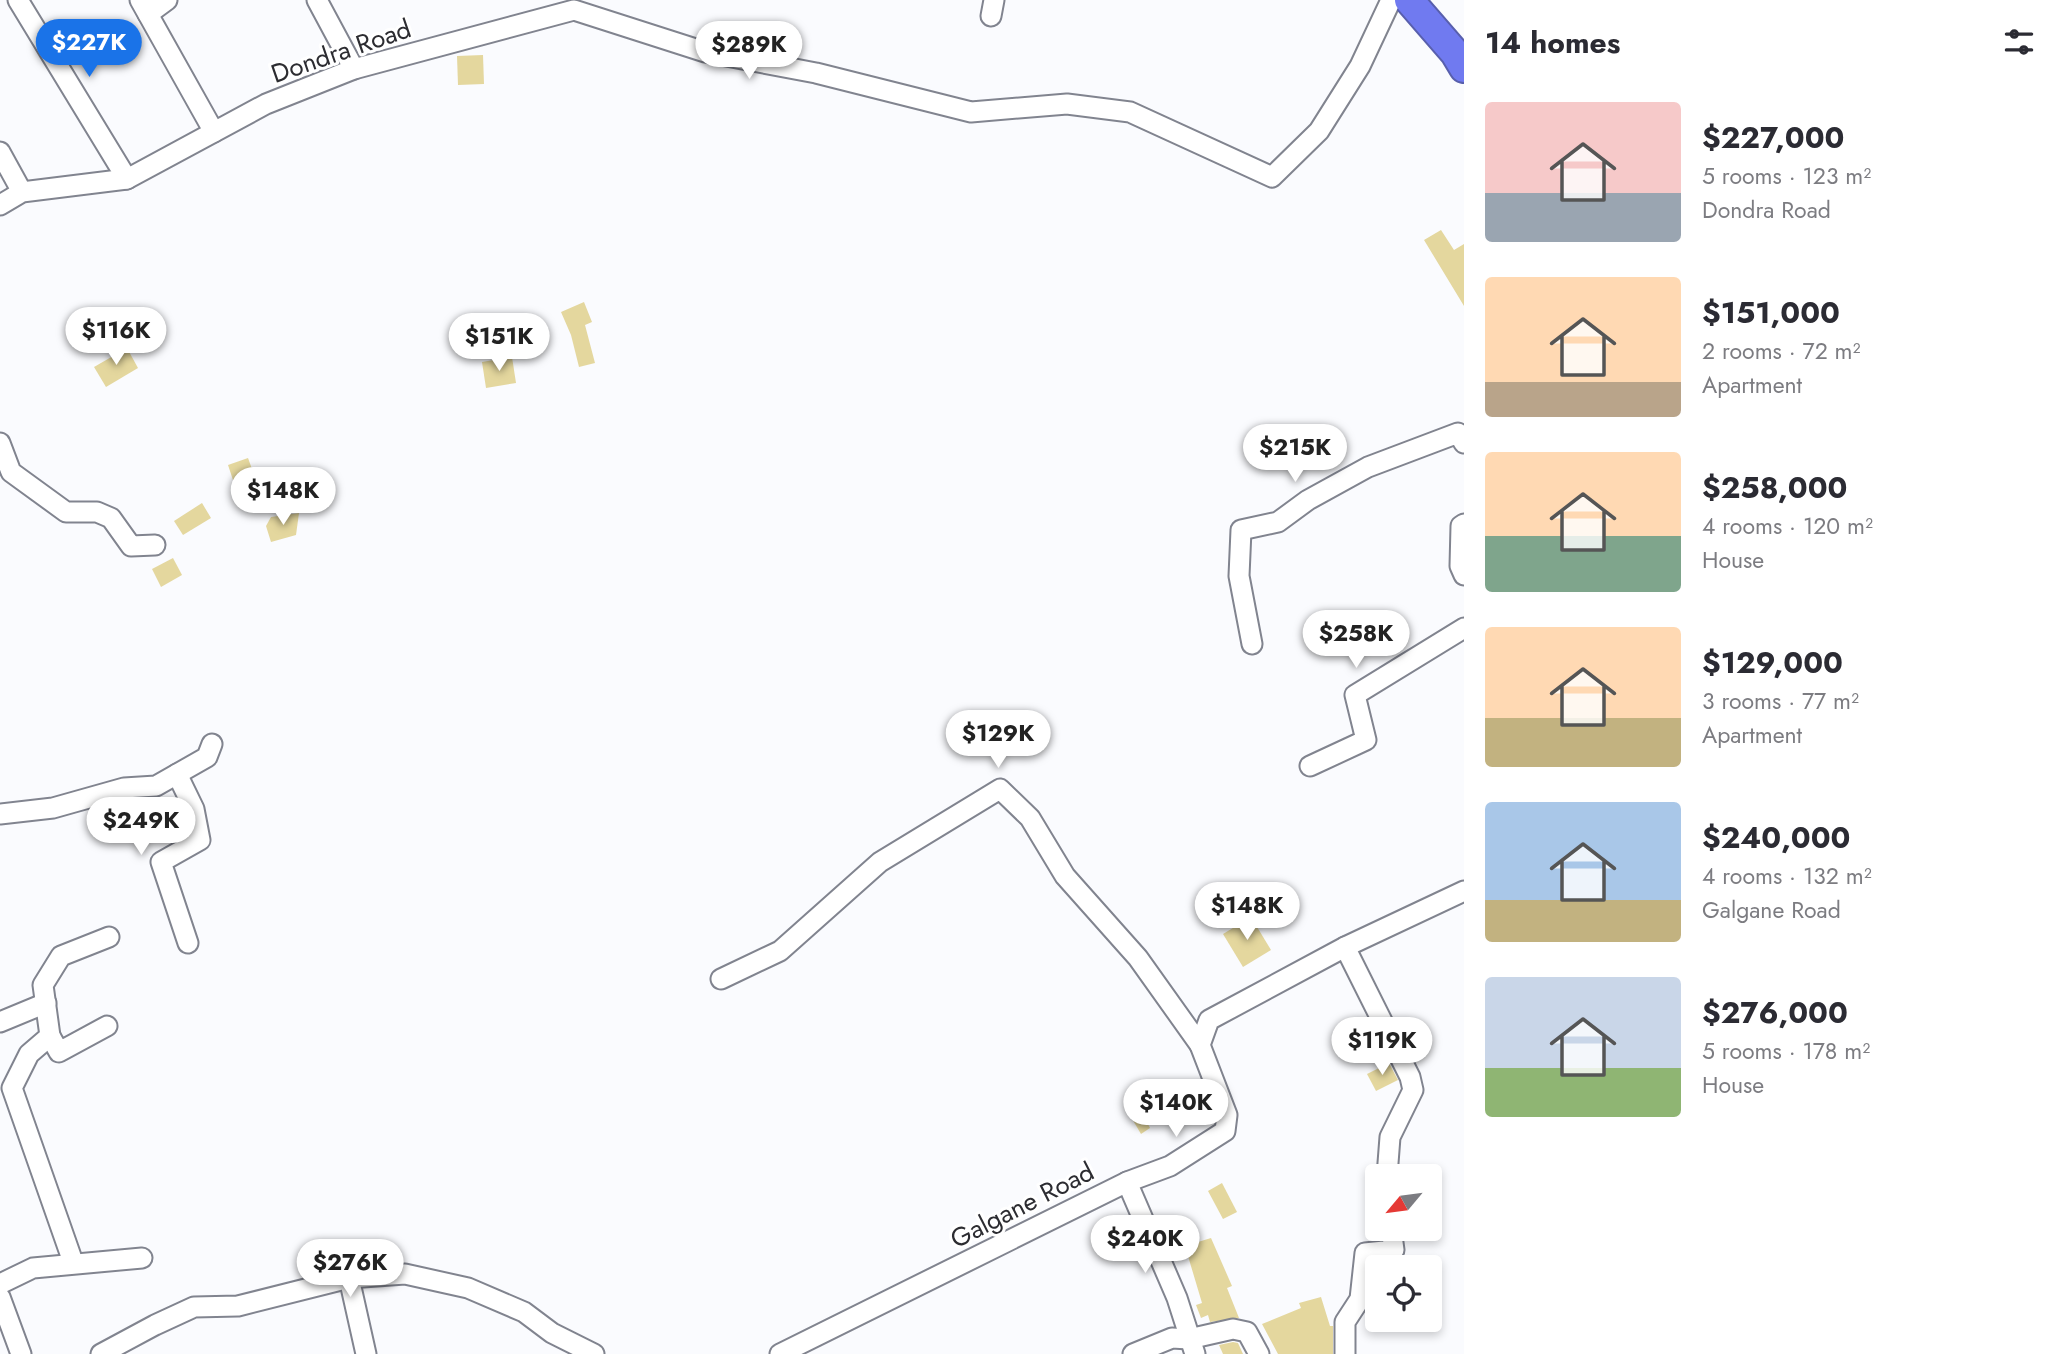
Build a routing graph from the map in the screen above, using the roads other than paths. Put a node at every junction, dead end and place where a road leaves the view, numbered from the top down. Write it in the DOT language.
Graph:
graph roads {
  1 [pos="18,0"];
  2 [pos="167,0"];
  3 [pos="317,0"];
  4 [pos="1391,0"];
  5 [pos="1409,0"];
  6 [pos="144,7"];
  7 [pos="1461,56"];
  8 [pos="354,69"];
  9 [pos="214,132"];
  10 [pos="0,152"];
  11 [pos="127,179"];
  12 [pos="22,192"];
  13 [pos="0,205"];
  14 [pos="0,443"];
  15 [pos="1464,443"];
  16 [pos="1464,524"];
  17 [pos="155,545"];
  18 [pos="1464,575"];
  19 [pos="1464,628"];
  20 [pos="1252,644"];
  21 [pos="212,744"];
  22 [pos="1310,766"];
  23 [pos="177,774"];
  24 [pos="0,814"];
  25 [pos="1464,891"];
  26 [pos="109,937"];
  27 [pos="188,943"];
  28 [pos="1345,947"];
  29 [pos="720,979"];
  30 [pos="46,1003"];
  31 [pos="0,1022"];
  32 [pos="107,1027"];
  33 [pos="50,1036"];
  34 [pos="1200,1045"];
  35 [pos="1388,1164"];
  36 [pos="1127,1182"];
  37 [pos="1393,1241"];
  38 [pos="142,1258"];
  39 [pos="73,1262"];
  40 [pos="349,1278"];
  41 [pos="0,1284"];
  42 [pos="0,1297"];
  43 [pos="1192,1346"];
  44 [pos="21,1354"];
  45 [pos="101,1354"];
  46 [pos="366,1354"];
  47 [pos="594,1354"];
  48 [pos="780,1354"];
  49 [pos="1133,1354"];
  50 [pos="1259,1354"];
  51 [pos="1345,1354"];
  1 -- 11 [label="street"];
  2 -- 6 [label="street"];
  3 -- 8 [label="street"];
  4 -- 8 [label="street, Dondra Road"];
  5 -- 7 [label="highway"];
  6 -- 9 [label="street"];
  8 -- 9 [label="street, Dondra Road"];
  9 -- 11 [label="street, Dondra Road"];
  10 -- 12 [label="street"];
  11 -- 12 [label="street, Dondra Road"];
  12 -- 13 [label="street, Dondra Road"];
  14 -- 17 [label="street"];
  15 -- 20 [label="street"];
  16 -- 18 [label="street"];
  19 -- 22 [label="street"];
  21 -- 23 [label="street"];
  23 -- 24 [label="street"];
  23 -- 27 [label="street"];
  25 -- 28 [label="street"];
  26 -- 30 [label="street"];
  28 -- 34 [label="street"];
  28 -- 35 [label="street"];
  29 -- 34 [label="street"];
  30 -- 31 [label="street"];
  30 -- 33 [label="street"];
  32 -- 33 [label="street"];
  33 -- 39 [label="street"];
  34 -- 36 [label="street, Galgane Road"];
  36 -- 43 [label="street"];
  36 -- 48 [label="street, Galgane Road"];
  37 -- 51 [label="street"];
  38 -- 39 [label="street"];
  39 -- 41 [label="street"];
  40 -- 45 [label="street"];
  40 -- 46 [label="street"];
  40 -- 47 [label="street"];
  42 -- 44 [label="street"];
  43 -- 49 [label="street"];
  43 -- 50 [label="street"];
}
